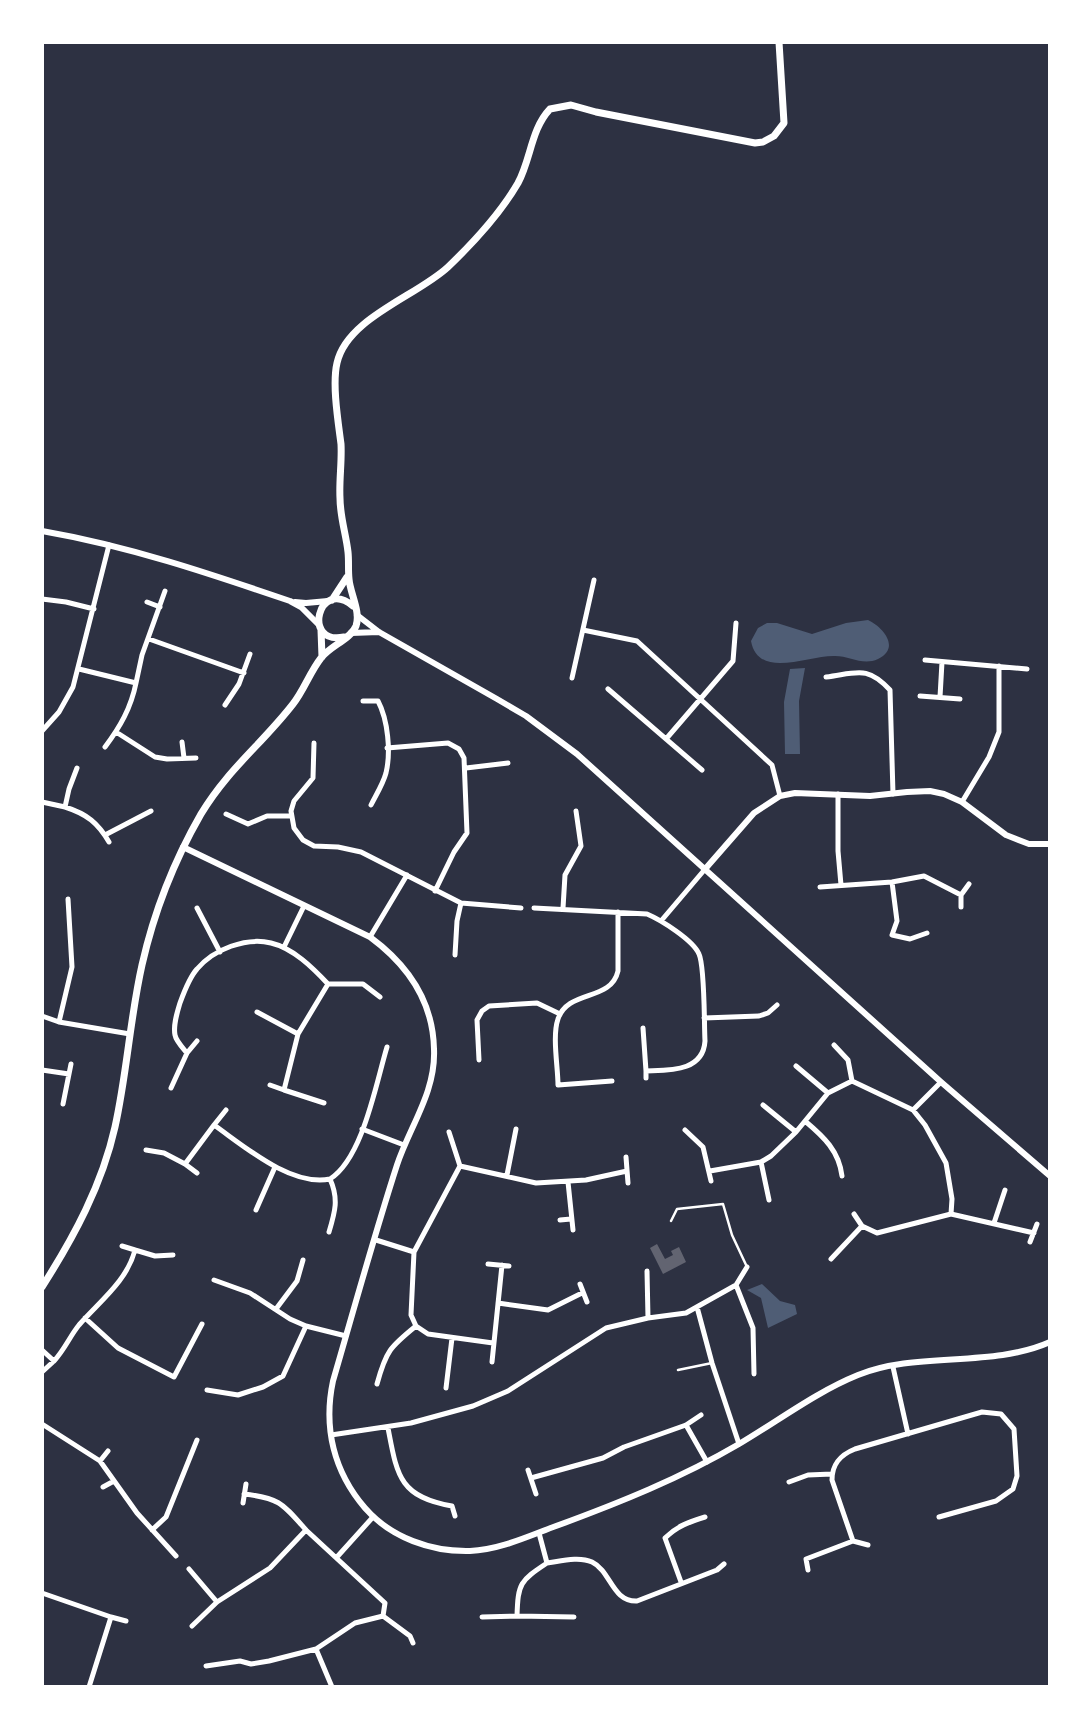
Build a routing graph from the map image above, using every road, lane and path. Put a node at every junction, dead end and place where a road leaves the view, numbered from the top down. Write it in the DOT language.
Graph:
graph roads {
  1 [pos="779,42"];
  2 [pos="42,531"];
  3 [pos="108,545"];
  4 [pos="348,575"];
  5 [pos="594,580"];
  6 [pos="165,591"];
  7 [pos="42,599"];
  8 [pos="330,600"];
  9 [pos="290,601"];
  10 [pos="147,602"];
  11 [pos="160,607"];
  12 [pos="94,609"];
  13 [pos="356,612"];
  14 [pos="736,624"];
  15 [pos="319,626"];
  16 [pos="583,630"];
  17 [pos="379,632"];
  18 [pos="348,635"];
  19 [pos="149,639"];
  20 [pos="250,654"];
  21 [pos="322,657"];
  22 [pos="925,660"];
  23 [pos="942,662"];
  24 [pos="999,666"];
  25 [pos="79,669"];
  26 [pos="1027,669"];
  27 [pos="244,673"];
  28 [pos="826,677"];
  29 [pos="572,678"];
  30 [pos="135,683"];
  31 [pos="608,689"];
  32 [pos="920,696"];
  33 [pos="940,697"];
  34 [pos="702,699"];
  35 [pos="960,699"];
  36 [pos="363,701"];
  37 [pos="225,705"];
  38 [pos="42,731"];
  39 [pos="116,732"];
  40 [pos="666,739"];
  41 [pos="182,742"];
  42 [pos="313,743"];
  43 [pos="105,747"];
  44 [pos="387,748"];
  45 [pos="184,758"];
  46 [pos="196,758"];
  47 [pos="508,763"];
  48 [pos="77,768"];
  49 [pos="466,768"];
  50 [pos="702,770"];
  51 [pos="838,794"];
  52 [pos="893,794"];
  53 [pos="780,796"];
  54 [pos="962,802"];
  55 [pos="42,803"];
  56 [pos="371,804"];
  57 [pos="65,807"];
  58 [pos="151,811"];
  59 [pos="576,811"];
  60 [pos="226,814"];
  61 [pos="291,816"];
  62 [pos="589,822"];
  63 [pos="579,824"];
  64 [pos="105,835"];
  65 [pos="109,842"];
  66 [pos="1050,844"];
  67 [pos="184,847"];
  68 [pos="706,868"];
  69 [pos="407,876"];
  70 [pos="892,882"];
  71 [pos="968,884"];
  72 [pos="841,885"];
  73 [pos="820,887"];
  74 [pos="435,891"];
  75 [pos="961,895"];
  76 [pos="68,899"];
  77 [pos="461,903"];
  78 [pos="304,906"];
  79 [pos="961,907"];
  80 [pos="197,908"];
  81 [pos="521,908"];
  82 [pos="534,908"];
  83 [pos="563,908"];
  84 [pos="618,912"];
  85 [pos="661,921"];
  86 [pos="927,933"];
  87 [pos="370,937"];
  88 [pos="284,947"];
  89 [pos="220,952"];
  90 [pos="455,955"];
  91 [pos="328,984"];
  92 [pos="380,997"];
  93 [pos="777,1004"];
  94 [pos="257,1012"];
  95 [pos="560,1014"];
  96 [pos="42,1016"];
  97 [pos="704,1018"];
  98 [pos="59,1022"];
  99 [pos="643,1028"];
  100 [pos="130,1034"];
  101 [pos="298,1034"];
  102 [pos="197,1041"];
  103 [pos="834,1045"];
  104 [pos="387,1047"];
  105 [pos="187,1053"];
  106 [pos="478,1060"];
  107 [pos="71,1064"];
  108 [pos="796,1066"];
  109 [pos="42,1070"];
  110 [pos="69,1074"];
  111 [pos="612,1081"];
  112 [pos="852,1081"];
  113 [pos="941,1082"];
  114 [pos="270,1085"];
  115 [pos="171,1088"];
  116 [pos="284,1090"];
  117 [pos="828,1093"];
  118 [pos="324,1103"];
  119 [pos="63,1104"];
  120 [pos="763,1105"];
  121 [pos="226,1110"];
  122 [pos="913,1110"];
  123 [pos="805,1122"];
  124 [pos="214,1125"];
  125 [pos="362,1129"];
  126 [pos="516,1129"];
  127 [pos="685,1130"];
  128 [pos="449,1132"];
  129 [pos="796,1132"];
  130 [pos="504,1138"];
  131 [pos="514,1139"];
  132 [pos="462,1140"];
  133 [pos="454,1144"];
  134 [pos="404,1146"];
  135 [pos="146,1150"];
  136 [pos="626,1157"];
  137 [pos="850,1160"];
  138 [pos="761,1162"];
  139 [pos="841,1163"];
  140 [pos="185,1164"];
  141 [pos="460,1166"];
  142 [pos="275,1167"];
  143 [pos="627,1171"];
  144 [pos="710,1171"];
  145 [pos="197,1173"];
  146 [pos="507,1175"];
  147 [pos="842,1176"];
  148 [pos="1050,1176"];
  149 [pos="330,1179"];
  150 [pos="710,1181"];
  151 [pos="568,1182"];
  152 [pos="628,1183"];
  153 [pos="1002,1191"];
  154 [pos="769,1200"];
  155 [pos="256,1210"];
  156 [pos="854,1214"];
  157 [pos="951,1214"];
  158 [pos="571,1219"];
  159 [pos="560,1220"];
  160 [pos="671,1221"];
  161 [pos="994,1223"];
  162 [pos="1037,1224"];
  163 [pos="862,1226"];
  164 [pos="573,1230"];
  165 [pos="329,1232"];
  166 [pos="1034,1233"];
  167 [pos="376,1240"];
  168 [pos="835,1241"];
  169 [pos="1030,1242"];
  170 [pos="122,1246"];
  171 [pos="841,1248"];
  172 [pos="135,1250"];
  173 [pos="414,1252"];
  174 [pos="173,1255"];
  175 [pos="303,1259"];
  176 [pos="831,1259"];
  177 [pos="488,1264"];
  178 [pos="502,1265"];
  179 [pos="509,1266"];
  180 [pos="747,1267"];
  181 [pos="647,1270"];
  182 [pos="214,1280"];
  183 [pos="297,1281"];
  184 [pos="305,1283"];
  185 [pos="580,1283"];
  186 [pos="736,1285"];
  187 [pos="42,1287"];
  188 [pos="582,1293"];
  189 [pos="587,1301"];
  190 [pos="498,1303"];
  191 [pos="697,1307"];
  192 [pos="276,1309"];
  193 [pos="85,1318"];
  194 [pos="648,1318"];
  195 [pos="202,1324"];
  196 [pos="306,1326"];
  197 [pos="416,1326"];
  198 [pos="346,1336"];
  199 [pos="452,1338"];
  200 [pos="1050,1342"];
  201 [pos="493,1343"];
  202 [pos="42,1350"];
  203 [pos="54,1361"];
  204 [pos="492,1362"];
  205 [pos="712,1363"];
  206 [pos="894,1367"];
  207 [pos="678,1370"];
  208 [pos="42,1371"];
  209 [pos="754,1374"];
  210 [pos="377,1384"];
  211 [pos="446,1388"];
  212 [pos="207,1390"];
  213 [pos="701,1415"];
  214 [pos="42,1424"];
  215 [pos="686,1424"];
  216 [pos="388,1428"];
  217 [pos="908,1434"];
  218 [pos="331,1435"];
  219 [pos="197,1440"];
  220 [pos="739,1444"];
  221 [pos="108,1451"];
  222 [pos="100,1461"];
  223 [pos="707,1462"];
  224 [pos="528,1470"];
  225 [pos="832,1474"];
  226 [pos="531,1478"];
  227 [pos="114,1481"];
  228 [pos="789,1482"];
  229 [pos="246,1484"];
  230 [pos="103,1487"];
  231 [pos="244,1494"];
  232 [pos="536,1494"];
  233 [pos="243,1503"];
  234 [pos="455,1516"];
  235 [pos="373,1517"];
  236 [pos="705,1517"];
  237 [pos="939,1517"];
  238 [pos="152,1530"];
  239 [pos="306,1530"];
  240 [pos="538,1533"];
  241 [pos="853,1541"];
  242 [pos="868,1545"];
  243 [pos="176,1556"];
  244 [pos="337,1557"];
  245 [pos="547,1563"];
  246 [pos="724,1564"];
  247 [pos="189,1569"];
  248 [pos="808,1570"];
  249 [pos="681,1583"];
  250 [pos="42,1593"];
  251 [pos="218,1602"];
  252 [pos="383,1616"];
  253 [pos="517,1616"];
  254 [pos="111,1617"];
  255 [pos="482,1617"];
  256 [pos="574,1617"];
  257 [pos="126,1621"];
  258 [pos="192,1626"];
  259 [pos="413,1643"];
  260 [pos="316,1649"];
  261 [pos="206,1666"];
  262 [pos="89,1687"];
  263 [pos="332,1687"];
  1 -- 4 [label="main road"];
  2 -- 3 [label="street"];
  3 -- 9 [label="street"];
  3 -- 12 [label="street"];
  4 -- 8 [label="main road"];
  4 -- 13 [label="main road"];
  5 -- 16 [label="street"];
  6 -- 11 [label="street"];
  7 -- 12 [label="street"];
  8 -- 9 [label="street"];
  8 -- 13 [label="main road"];
  8 -- 15 [label="main road"];
  9 -- 15 [label="street"];
  10 -- 11 [label="street"];
  11 -- 19 [label="street"];
  12 -- 25 [label="street"];
  13 -- 17 [label="street"];
  13 -- 18 [label="main road"];
  14 -- 34 [label="street"];
  15 -- 18 [label="main road"];
  15 -- 21 [label="main road"];
  16 -- 29 [label="street"];
  16 -- 34 [label="street"];
  17 -- 18 [label="street"];
  17 -- 68 [label="street"];
  18 -- 21 [label="main road"];
  19 -- 27 [label="street"];
  19 -- 30 [label="street"];
  20 -- 27 [label="street"];
  21 -- 67 [label="main road"];
  22 -- 23 [label="street"];
  23 -- 24 [label="street"];
  23 -- 33 [label="street"];
  24 -- 26 [label="street"];
  24 -- 54 [label="street"];
  25 -- 30 [label="street"];
  25 -- 38 [label="street"];
  27 -- 37 [label="street"];
  28 -- 52 [label="street"];
  30 -- 39 [label="street"];
  31 -- 40 [label="street"];
  32 -- 33 [label="street"];
  33 -- 35 [label="street"];
  34 -- 40 [label="street"];
  34 -- 53 [label="street"];
  36 -- 44 [label="street"];
  39 -- 43 [label="street"];
  39 -- 45 [label="street"];
  40 -- 50 [label="street"];
  41 -- 45 [label="street"];
  42 -- 61 [label="street"];
  44 -- 49 [label="street"];
  44 -- 56 [label="street"];
  45 -- 46 [label="street"];
  47 -- 49 [label="street"];
  48 -- 57 [label="street"];
  49 -- 74 [label="street"];
  51 -- 52 [label="street"];
  51 -- 53 [label="street"];
  51 -- 72 [label="street"];
  52 -- 54 [label="street"];
  53 -- 68 [label="street"];
  54 -- 66 [label="street"];
  55 -- 57 [label="street"];
  57 -- 64 [label="street"];
  58 -- 64 [label="street"];
  59 -- 63 [label="street"];
  60 -- 61 [label="street"];
  61 -- 69 [label="street"];
  62 -- 63 [label="street"];
  63 -- 83 [label="street"];
  64 -- 65 [label="street"];
  67 -- 78 [label="street"];
  67 -- 100 [label="main road"];
  68 -- 85 [label="street"];
  68 -- 113 [label="street"];
  69 -- 74 [label="street"];
  69 -- 87 [label="street"];
  70 -- 72 [label="street"];
  70 -- 75 [label="street"];
  70 -- 86 [label="street"];
  71 -- 75 [label="street"];
  72 -- 73 [label="street"];
  74 -- 77 [label="street"];
  75 -- 79 [label="street"];
  76 -- 98 [label="street"];
  77 -- 81 [label="street"];
  77 -- 90 [label="street"];
  78 -- 87 [label="street"];
  78 -- 88 [label="street"];
  80 -- 89 [label="street"];
  82 -- 83 [label="street"];
  83 -- 84 [label="street"];
  84 -- 85 [label="street"];
  84 -- 95 [label="street"];
  85 -- 97 [label="street"];
  87 -- 134 [label="street"];
  88 -- 89 [label="street"];
  88 -- 91 [label="street"];
  89 -- 105 [label="street"];
  91 -- 92 [label="street"];
  91 -- 101 [label="street"];
  93 -- 97 [label="street"];
  94 -- 101 [label="street"];
  95 -- 106 [label="street"];
  95 -- 111 [label="street"];
  96 -- 98 [label="street"];
  97 -- 99 [label="street"];
  98 -- 100 [label="street"];
  100 -- 187 [label="main road"];
  101 -- 116 [label="street"];
  102 -- 105 [label="street"];
  103 -- 112 [label="street"];
  104 -- 125 [label="street"];
  105 -- 115 [label="street"];
  107 -- 110 [label="street"];
  108 -- 117 [label="street"];
  109 -- 110 [label="street"];
  110 -- 119 [label="street"];
  112 -- 117 [label="street"];
  112 -- 122 [label="street"];
  113 -- 122 [label="street"];
  113 -- 148 [label="street"];
  114 -- 116 [label="street"];
  116 -- 118 [label="street"];
  117 -- 123 [label="street"];
  120 -- 129 [label="street"];
  121 -- 124 [label="street"];
  122 -- 157 [label="street"];
  123 -- 129 [label="street"];
  123 -- 139 [label="street"];
  124 -- 140 [label="street"];
  124 -- 142 [label="street"];
  125 -- 134 [label="street"];
  125 -- 149 [label="street"];
  126 -- 131 [label="street"];
  127 -- 144 [label="street"];
  128 -- 133 [label="street"];
  129 -- 138 [label="street"];
  130 -- 131 [label="street"];
  131 -- 146 [label="street"];
  132 -- 133 [label="street"];
  133 -- 141 [label="street"];
  134 -- 167 [label="street"];
  135 -- 140 [label="street"];
  136 -- 143 [label="street"];
  137 -- 139 [label="street"];
  138 -- 144 [label="street"];
  138 -- 154 [label="street"];
  139 -- 147 [label="street"];
  140 -- 145 [label="street"];
  141 -- 146 [label="street"];
  141 -- 173 [label="street"];
  142 -- 149 [label="street"];
  142 -- 155 [label="street"];
  143 -- 151 [label="street"];
  143 -- 152 [label="street"];
  144 -- 150 [label="street"];
  146 -- 151 [label="street"];
  149 -- 165 [label="street"];
  151 -- 158 [label="street"];
  153 -- 161 [label="street"];
  156 -- 163 [label="street"];
  157 -- 161 [label="street"];
  157 -- 163 [label="street"];
  158 -- 159 [label="street"];
  158 -- 164 [label="street"];
  160 -- 180 [label="lane"];
  161 -- 166 [label="street"];
  162 -- 166 [label="street"];
  163 -- 171 [label="street"];
  166 -- 169 [label="street"];
  167 -- 173 [label="street"];
  167 -- 198 [label="street"];
  168 -- 171 [label="street"];
  170 -- 172 [label="street"];
  171 -- 176 [label="street"];
  172 -- 174 [label="street"];
  172 -- 193 [label="street"];
  173 -- 197 [label="street"];
  175 -- 183 [label="street"];
  177 -- 178 [label="street"];
  178 -- 179 [label="street"];
  178 -- 190 [label="street"];
  180 -- 186 [label="street"];
  181 -- 194 [label="street"];
  182 -- 192 [label="street"];
  183 -- 184 [label="street"];
  183 -- 192 [label="street"];
  185 -- 188 [label="street"];
  186 -- 191 [label="street"];
  186 -- 209 [label="street"];
  188 -- 189 [label="street"];
  188 -- 190 [label="street"];
  190 -- 201 [label="street"];
  191 -- 194 [label="street"];
  191 -- 205 [label="street"];
  192 -- 196 [label="street"];
  193 -- 195 [label="street"];
  193 -- 203 [label="street"];
  194 -- 216 [label="street"];
  196 -- 198 [label="street"];
  196 -- 212 [label="street"];
  197 -- 199 [label="street"];
  197 -- 210 [label="street"];
  198 -- 218 [label="street"];
  199 -- 201 [label="street"];
  199 -- 211 [label="street"];
  200 -- 206 [label="street"];
  201 -- 204 [label="street"];
  202 -- 203 [label="street"];
  203 -- 208 [label="street"];
  205 -- 207 [label="lane"];
  205 -- 220 [label="street"];
  206 -- 217 [label="street"];
  206 -- 220 [label="street"];
  213 -- 215 [label="street"];
  214 -- 222 [label="street"];
  215 -- 223 [label="street"];
  215 -- 226 [label="street"];
  216 -- 218 [label="street"];
  216 -- 234 [label="street"];
  217 -- 225 [label="street"];
  217 -- 237 [label="street"];
  218 -- 235 [label="street"];
  219 -- 238 [label="street"];
  220 -- 223 [label="street"];
  221 -- 222 [label="street"];
  222 -- 227 [label="street"];
  223 -- 240 [label="street"];
  224 -- 226 [label="street"];
  225 -- 228 [label="street"];
  225 -- 241 [label="street"];
  226 -- 232 [label="street"];
  227 -- 230 [label="street"];
  227 -- 238 [label="street"];
  229 -- 231 [label="street"];
  231 -- 233 [label="street"];
  231 -- 239 [label="street"];
  235 -- 240 [label="street"];
  235 -- 244 [label="street"];
  236 -- 249 [label="street"];
  238 -- 243 [label="street"];
  239 -- 244 [label="street"];
  239 -- 251 [label="street"];
  240 -- 245 [label="street"];
  241 -- 242 [label="street"];
  241 -- 248 [label="street"];
  244 -- 252 [label="street"];
  245 -- 249 [label="street"];
  245 -- 253 [label="street"];
  246 -- 249 [label="street"];
  247 -- 251 [label="street"];
  250 -- 254 [label="street"];
  251 -- 258 [label="street"];
  252 -- 259 [label="street"];
  252 -- 260 [label="street"];
  253 -- 255 [label="street"];
  253 -- 256 [label="street"];
  254 -- 257 [label="street"];
  254 -- 262 [label="street"];
  260 -- 261 [label="street"];
  260 -- 263 [label="street"];
}
